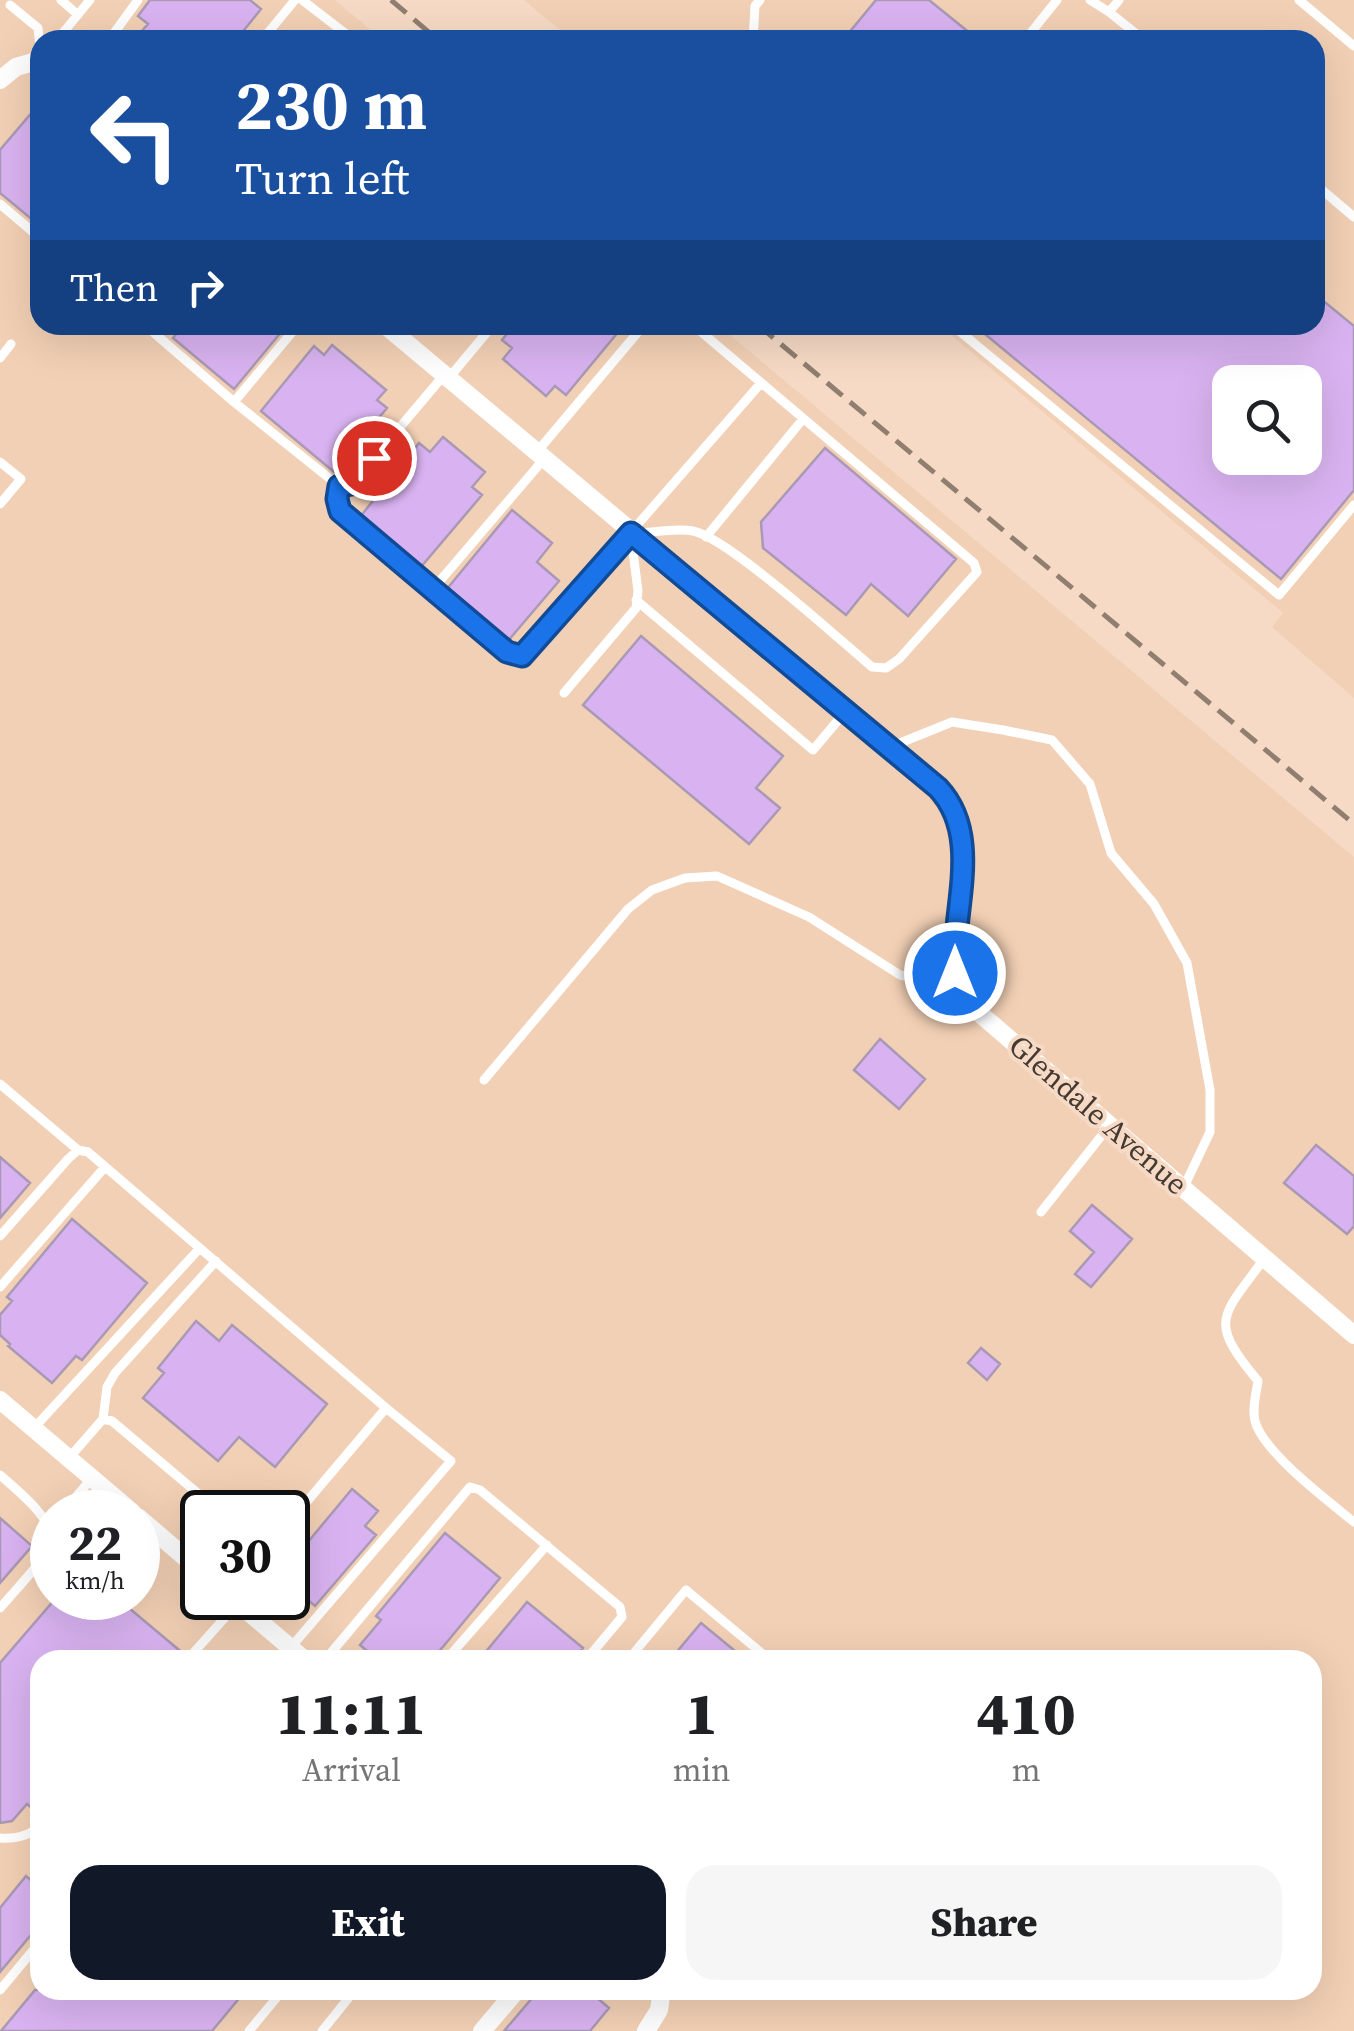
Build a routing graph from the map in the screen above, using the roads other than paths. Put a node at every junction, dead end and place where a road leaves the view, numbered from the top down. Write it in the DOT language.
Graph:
graph roads {
  1 [pos="60,0"];
  2 [pos="90,0"];
  3 [pos="138,0"];
  4 [pos="298,0"];
  5 [pos="760,0"];
  6 [pos="1057,0"];
  7 [pos="1090,0"];
  8 [pos="1119,0"];
  9 [pos="1299,0"];
  10 [pos="10,5"];
  11 [pos="1109,12"];
  12 [pos="78,15"];
  13 [pos="38,30"];
  14 [pos="65,30"];
  15 [pos="116,30"];
  16 [pos="271,30"];
  17 [pos="340,30"];
  18 [pos="754,30"];
  19 [pos="1033,30"];
  20 [pos="1132,30"];
  21 [pos="1352,40"];
  22 [pos="30,63"];
  23 [pos="0,80"];
  24 [pos="1325,192"];
  25 [pos="0,204"];
  26 [pos="1354,217"];
  27 [pos="30,230"];
  28 [pos="163,335"];
  29 [pos="290,335"];
  30 [pos="397,335"];
  31 [pos="484,335"];
  32 [pos="636,335"];
  33 [pos="705,335"];
  34 [pos="964,335"];
  35 [pos="11,344"];
  36 [pos="0,358"];
  37 [pos="446,377"];
  38 [pos="760,382"];
  39 [pos="234,402"];
  40 [pos="804,419"];
  41 [pos="540,456"];
  42 [pos="0,462"];
  43 [pos="339,486"];
  44 [pos="0,504"];
  45 [pos="1354,505"];
  46 [pos="631,533"];
  47 [pos="706,537"];
  48 [pos="433,589"];
  49 [pos="636,600"];
  50 [pos="564,693"];
  51 [pos="845,712"];
  52 [pos="888,748"];
  53 [pos="960,988"];
  54 [pos="484,1080"];
  55 [pos="0,1084"];
  56 [pos="1110,1125"];
  57 [pos="78,1150"];
  58 [pos="105,1166"];
  59 [pos="1183,1189"];
  60 [pos="1041,1212"];
  61 [pos="0,1236"];
  62 [pos="200,1248"];
  63 [pos="1264,1259"];
  64 [pos="216,1261"];
  65 [pos="0,1287"];
  66 [pos="1354,1335"];
  67 [pos="0,1400"];
  68 [pos="386,1408"];
  69 [pos="103,1419"];
  70 [pos="33,1429"];
  71 [pos="68,1458"];
  72 [pos="0,1475"];
  73 [pos="92,1478"];
  74 [pos="82,1490"];
  75 [pos="106,1490"];
  76 [pos="194,1490"];
  77 [pos="310,1498"];
  78 [pos="30,1501"];
  79 [pos="1354,1522"];
  80 [pos="160,1536"];
  81 [pos="546,1545"];
  82 [pos="180,1553"];
  83 [pos="30,1574"];
  84 [pos="0,1608"];
  85 [pos="219,1620"];
  86 [pos="258,1620"];
  87 [pos="195,1650"];
  88 [pos="293,1650"];
  89 [pos="301,1650"];
  90 [pos="333,1650"];
  91 [pos="455,1650"];
  92 [pos="594,1650"];
  93 [pos="636,1650"];
  94 [pos="758,1650"];
  95 [pos="30,1833"];
  96 [pos="0,1839"];
  97 [pos="30,1954"];
  98 [pos="0,1990"];
  99 [pos="275,2000"];
  100 [pos="346,2000"];
  101 [pos="509,2000"];
  102 [pos="660,2000"];
  103 [pos="249,2031"];
  104 [pos="322,2031"];
  105 [pos="482,2031"];
  106 [pos="646,2031"];
  1 -- 12 [label="lane"];
  2 -- 12 [label="lane"];
  3 -- 15 [label="lane"];
  4 -- 16 [label="lane"];
  4 -- 17 [label="lane"];
  5 -- 18 [label="lane"];
  6 -- 19 [label="lane"];
  7 -- 11 [label="lane"];
  8 -- 11 [label="lane"];
  9 -- 21 [label="lane"];
  10 -- 13 [label="lane"];
  11 -- 20 [label="lane"];
  12 -- 14 [label="lane"];
  22 -- 23 [label="street"];
  24 -- 26 [label="lane"];
  25 -- 27 [label="lane"];
  28 -- 39 [label="lane"];
  29 -- 39 [label="lane"];
  30 -- 37 [label="street"];
  31 -- 37 [label="lane"];
  32 -- 41 [label="lane"];
  33 -- 38 [label="lane"];
  34 -- 45 [label="lane"];
  35 -- 36 [label="lane"];
  37 -- 41 [label="street"];
  37 -- 43 [label="lane"];
  38 -- 40 [label="lane"];
  38 -- 46 [label="lane"];
  39 -- 43 [label="lane"];
  40 -- 47 [label="lane"];
  40 -- 47 [label="lane"];
  41 -- 46 [label="street"];
  41 -- 48 [label="lane"];
  42 -- 44 [label="lane"];
  43 -- 48 [label="lane"];
  46 -- 47 [label="lane"];
  46 -- 48 [label="lane"];
  46 -- 49 [label="lane"];
  46 -- 51 [label="street"];
  49 -- 50 [label="lane"];
  49 -- 51 [label="lane"];
  51 -- 52 [label="street"];
  52 -- 53 [label="street"];
  52 -- 59 [label="lane"];
  53 -- 54 [label="lane"];
  53 -- 56 [label="street, Glendale Avenue"];
  55 -- 57 [label="lane"];
  56 -- 59 [label="street, Glendale Avenue"];
  56 -- 60 [label="lane"];
  57 -- 58 [label="lane"];
  57 -- 61 [label="lane"];
  58 -- 62 [label="lane"];
  58 -- 65 [label="lane"];
  59 -- 63 [label="street, Glendale Avenue"];
  62 -- 64 [label="lane"];
  62 -- 70 [label="lane"];
  63 -- 66 [label="street, Glendale Avenue"];
  63 -- 79 [label="lane"];
  64 -- 68 [label="lane"];
  64 -- 69 [label="lane"];
  67 -- 70 [label="street"];
  68 -- 77 [label="lane"];
  68 -- 89 [label="lane"];
  69 -- 71 [label="lane"];
  69 -- 76 [label="lane"];
  70 -- 71 [label="street"];
  71 -- 73 [label="street"];
  72 -- 78 [label="lane"];
  73 -- 74 [label="lane"];
  73 -- 75 [label="street"];
  80 -- 82 [label="street"];
  81 -- 90 [label="lane"];
  81 -- 91 [label="lane"];
  81 -- 92 [label="lane"];
  83 -- 84 [label="lane"];
  85 -- 87 [label="lane"];
  86 -- 88 [label="street"];
  93 -- 94 [label="lane"];
  95 -- 96 [label="lane"];
  97 -- 98 [label="lane"];
  99 -- 103 [label="lane"];
  100 -- 104 [label="lane"];
  101 -- 105 [label="street"];
  102 -- 106 [label="street"];
}
